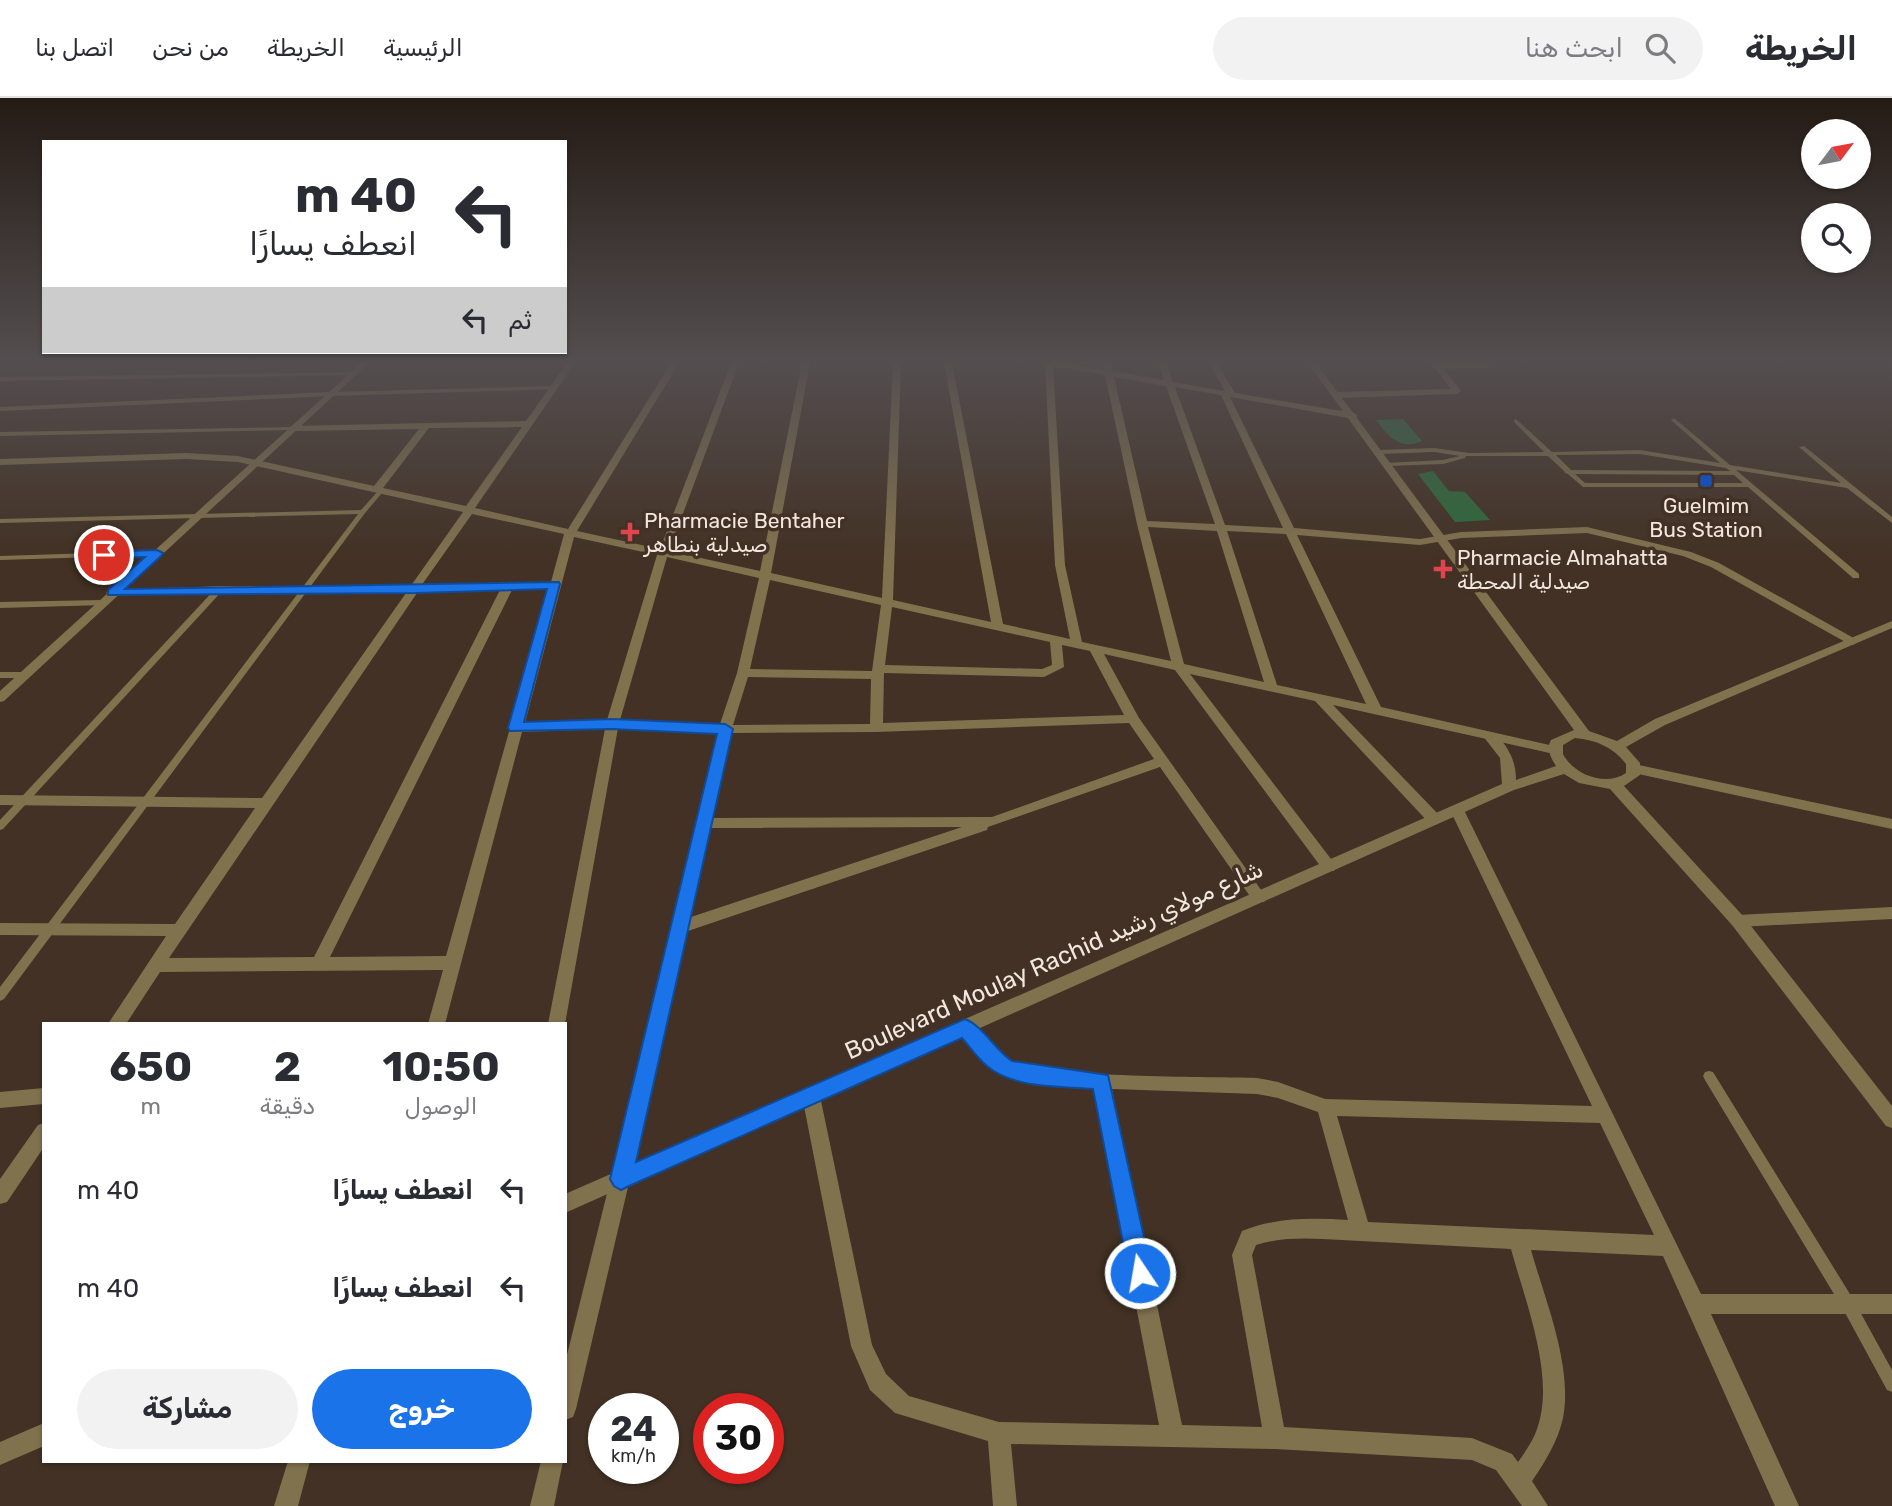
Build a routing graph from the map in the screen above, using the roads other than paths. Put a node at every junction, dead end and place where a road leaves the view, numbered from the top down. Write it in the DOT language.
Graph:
graph roads {
  1 [pos="252,429"];
  2 [pos="293,429"];
  3 [pos="425,429"];
  4 [pos="526,429"];
  5 [pos="634,429"];
  6 [pos="710,429"];
  7 [pos="793,429"];
  8 [pos="894,429"];
  9 [pos="960,429"];
  10 [pos="1053,429"];
  11 [pos="1122,429"];
  12 [pos="1187,429"];
  13 [pos="1244,429"];
  14 [pos="1363,429"];
  15 [pos="1524,429"];
  16 [pos="1684,429"];
  17 [pos="0,433"];
  18 [pos="1802,447"];
  19 [pos="1379,452"];
  20 [pos="1549,454"];
  21 [pos="1469,455"];
  22 [pos="0,462"];
  23 [pos="254,464"];
  24 [pos="1387,464"];
  25 [pos="1726,465"];
  26 [pos="1567,472"];
  27 [pos="1735,473"];
  28 [pos="1750,485"];
  29 [pos="1849,485"];
  30 [pos="377,491"];
  31 [pos="466,511"];
  32 [pos="363,512"];
  33 [pos="198,515"];
  34 [pos="1892,520"];
  35 [pos="0,521"];
  36 [pos="1142,524"];
  37 [pos="1221,528"];
  38 [pos="1291,531"];
  39 [pos="570,533"];
  40 [pos="1440,540"];
  41 [pos="157,553"];
  42 [pos="663,554"];
  43 [pos="0,558"];
  44 [pos="765,576"];
  45 [pos="1856,576"];
  46 [pos="554,584"];
  47 [pos="508,586"];
  48 [pos="220,589"];
  49 [pos="416,590"];
  50 [pos="303,591"];
  51 [pos="112,593"];
  52 [pos="101,603"];
  53 [pos="887,603"];
  54 [pos="0,605"];
  55 [pos="1890,626"];
  56 [pos="998,628"];
  57 [pos="1056,640"];
  58 [pos="1853,641"];
  59 [pos="1077,645"];
  60 [pos="1096,649"];
  61 [pos="1179,667"];
  62 [pos="877,672"];
  63 [pos="743,673"];
  64 [pos="0,675"];
  65 [pos="25,675"];
  66 [pos="1272,688"];
  67 [pos="0,698"];
  68 [pos="1319,698"];
  69 [pos="1376,711"];
  70 [pos="1133,719"];
  71 [pos="612,724"];
  72 [pos="515,728"];
  73 [pos="876,728"];
  74 [pos="725,729"];
  75 [pos="1586,735"];
  76 [pos="1490,736"];
  77 [pos="1617,746"];
  78 [pos="1554,750"];
  79 [pos="1161,761"];
  80 [pos="1566,768"];
  81 [pos="1634,769"];
  82 [pos="1614,784"];
  83 [pos="1509,787"];
  84 [pos="0,800"];
  85 [pos="24,800"];
  86 [pos="144,803"];
  87 [pos="266,803"];
  88 [pos="1457,810"];
  89 [pos="1435,820"];
  90 [pos="993,822"];
  91 [pos="703,823"];
  92 [pos="1892,824"];
  93 [pos="0,826"];
  94 [pos="1329,867"];
  95 [pos="1259,898"];
  96 [pos="1892,913"];
  97 [pos="1738,921"];
  98 [pos="681,927"];
  99 [pos="0,929"];
  100 [pos="51,929"];
  101 [pos="179,930"];
  102 [pos="319,963"];
  103 [pos="453,963"];
  104 [pos="155,965"];
  105 [pos="0,996"];
  106 [pos="117,1022"];
  107 [pos="437,1022"];
  108 [pos="556,1022"];
  109 [pos="965,1028"];
  110 [pos="1709,1076"];
  111 [pos="1101,1081"];
  112 [pos="42,1096"];
  113 [pos="811,1096"];
  114 [pos="0,1100"];
  115 [pos="1325,1107"];
  116 [pos="1604,1115"];
  117 [pos="1892,1119"];
  118 [pos="42,1133"];
  119 [pos="621,1179"];
  120 [pos="0,1195"];
  121 [pos="567,1203"];
  122 [pos="1361,1232"];
  123 [pos="1518,1239"];
  124 [pos="1669,1246"];
  125 [pos="1695,1304"];
  126 [pos="1848,1304"];
  127 [pos="1892,1304"];
  128 [pos="1892,1385"];
  129 [pos="567,1401"];
  130 [pos="999,1433"];
  131 [pos="42,1435"];
  132 [pos="1173,1437"];
  133 [pos="1275,1438"];
  134 [pos="0,1454"];
  135 [pos="298,1463"];
  136 [pos="552,1463"];
  137 [pos="1518,1482"];
  138 [pos="286,1506"];
  139 [pos="541,1506"];
  140 [pos="1005,1506"];
  141 [pos="1536,1506"];
  142 [pos="1787,1506"];
  1 -- 17 [label="lane"];
  2 -- 23 [label="street"];
  3 -- 30 [label="street"];
  4 -- 31 [label="street"];
  5 -- 39 [label="street"];
  6 -- 42 [label="street"];
  7 -- 44 [label="street"];
  8 -- 53 [label="street"];
  9 -- 56 [label="street"];
  10 -- 59 [label="street"];
  11 -- 36 [label="street"];
  12 -- 37 [label="street"];
  13 -- 38 [label="street"];
  14 -- 19 [label="street"];
  15 -- 20 [label="lane"];
  16 -- 25 [label="lane"];
  18 -- 29 [label="lane"];
  19 -- 21 [label="lane"];
  19 -- 24 [label="street"];
  20 -- 21 [label="lane"];
  20 -- 25 [label="lane"];
  20 -- 26 [label="lane"];
  21 -- 24 [label="lane"];
  22 -- 23 [label="street"];
  23 -- 30 [label="street"];
  23 -- 33 [label="street"];
  24 -- 40 [label="street"];
  25 -- 27 [label="lane"];
  25 -- 29 [label="lane"];
  26 -- 27 [label="lane"];
  26 -- 28 [label="lane"];
  27 -- 28 [label="lane"];
  28 -- 45 [label="lane"];
  29 -- 34 [label="lane"];
  30 -- 31 [label="street"];
  30 -- 32 [label="lane"];
  31 -- 39 [label="street"];
  31 -- 49 [label="street"];
  32 -- 33 [label="lane"];
  32 -- 50 [label="lane"];
  33 -- 35 [label="lane"];
  33 -- 41 [label="street"];
  36 -- 37 [label="street"];
  36 -- 61 [label="street"];
  37 -- 38 [label="street"];
  37 -- 66 [label="street"];
  38 -- 40 [label="street"];
  38 -- 69 [label="street"];
  39 -- 42 [label="street"];
  39 -- 46 [label="street"];
  40 -- 58 [label="street"];
  40 -- 75 [label="street"];
  41 -- 43 [label="lane"];
  41 -- 51 [label="street"];
  42 -- 44 [label="street"];
  42 -- 71 [label="street"];
  44 -- 53 [label="street"];
  44 -- 63 [label="street"];
  46 -- 47 [label="street"];
  46 -- 72 [label="street"];
  47 -- 49 [label="street"];
  47 -- 102 [label="street"];
  48 -- 50 [label="street"];
  48 -- 51 [label="street"];
  48 -- 85 [label="lane"];
  49 -- 50 [label="street"];
  49 -- 87 [label="street"];
  50 -- 86 [label="lane"];
  51 -- 52 [label="street"];
  52 -- 54 [label="street"];
  52 -- 65 [label="street"];
  53 -- 56 [label="street"];
  53 -- 62 [label="street"];
  55 -- 58 [label="street"];
  56 -- 57 [label="street"];
  57 -- 59 [label="street"];
  57 -- 62 [label="street"];
  58 -- 77 [label="street"];
  59 -- 60 [label="street"];
  60 -- 61 [label="street"];
  60 -- 70 [label="street"];
  61 -- 66 [label="street"];
  61 -- 94 [label="street"];
  62 -- 63 [label="street"];
  62 -- 73 [label="street"];
  63 -- 74 [label="street"];
  64 -- 65 [label="lane"];
  65 -- 67 [label="street"];
  66 -- 68 [label="street"];
  68 -- 69 [label="street"];
  68 -- 89 [label="street"];
  69 -- 76 [label="street"];
  70 -- 73 [label="street"];
  70 -- 79 [label="street"];
  71 -- 72 [label="street"];
  71 -- 74 [label="street"];
  71 -- 108 [label="street"];
  72 -- 103 [label="street"];
  73 -- 74 [label="street"];
  74 -- 91 [label="street"];
  75 -- 77 [label="street"];
  75 -- 78 [label="street"];
  76 -- 78 [label="street"];
  76 -- 83 [label="street"];
  77 -- 81 [label="street"];
  78 -- 80 [label="street"];
  79 -- 90 [label="street"];
  79 -- 95 [label="street"];
  80 -- 82 [label="street"];
  80 -- 83 [label="street, Boulevard Moulay Rachid شارع مولاي رشيد"];
  81 -- 82 [label="street"];
  81 -- 92 [label="street"];
  82 -- 97 [label="street"];
  83 -- 88 [label="street, Boulevard Moulay Rachid شارع مولاي رشيد"];
  84 -- 85 [label="street"];
  85 -- 86 [label="street"];
  85 -- 93 [label="lane"];
  86 -- 87 [label="street"];
  86 -- 100 [label="lane"];
  87 -- 101 [label="street"];
  88 -- 89 [label="street, Boulevard Moulay Rachid شارع مولاي رشيد"];
  88 -- 116 [label="street"];
  89 -- 94 [label="street, Boulevard Moulay Rachid شارع مولاي رشيد"];
  90 -- 91 [label="street"];
  90 -- 98 [label="street"];
  91 -- 98 [label="street"];
  94 -- 95 [label="street, Boulevard Moulay Rachid شارع مولاي رشيد"];
  95 -- 109 [label="street, Boulevard Moulay Rachid شارع مولاي رشيد"];
  96 -- 97 [label="street"];
  97 -- 117 [label="street"];
  98 -- 119 [label="street"];
  99 -- 100 [label="street"];
  100 -- 101 [label="street"];
  100 -- 105 [label="lane"];
  101 -- 104 [label="street"];
  102 -- 103 [label="street"];
  102 -- 104 [label="street"];
  103 -- 107 [label="street"];
  104 -- 106 [label="street"];
  109 -- 111 [label="street"];
  109 -- 113 [label="street, Boulevard Moulay Rachid شارع مولاي رشيد"];
  110 -- 126 [label="lane"];
  111 -- 115 [label="street"];
  111 -- 132 [label="street"];
  112 -- 114 [label="street"];
  113 -- 119 [label="street, Boulevard Moulay Rachid شارع مولاي رشيد"];
  113 -- 130 [label="street"];
  115 -- 116 [label="street"];
  115 -- 122 [label="street"];
  116 -- 124 [label="street"];
  118 -- 120 [label="street"];
  119 -- 121 [label="street, Boulevard Moulay Rachid شارع مولاي رشيد"];
  119 -- 129 [label="street"];
  122 -- 123 [label="street"];
  122 -- 133 [label="street"];
  123 -- 124 [label="street"];
  123 -- 137 [label="street"];
  124 -- 125 [label="street"];
  125 -- 126 [label="street"];
  125 -- 142 [label="street"];
  126 -- 127 [label="street"];
  126 -- 128 [label="lane"];
  130 -- 132 [label="street"];
  130 -- 140 [label="street"];
  131 -- 134 [label="street"];
  132 -- 133 [label="street"];
  133 -- 137 [label="street"];
  135 -- 138 [label="street"];
  136 -- 139 [label="street"];
  137 -- 141 [label="street"];
}
